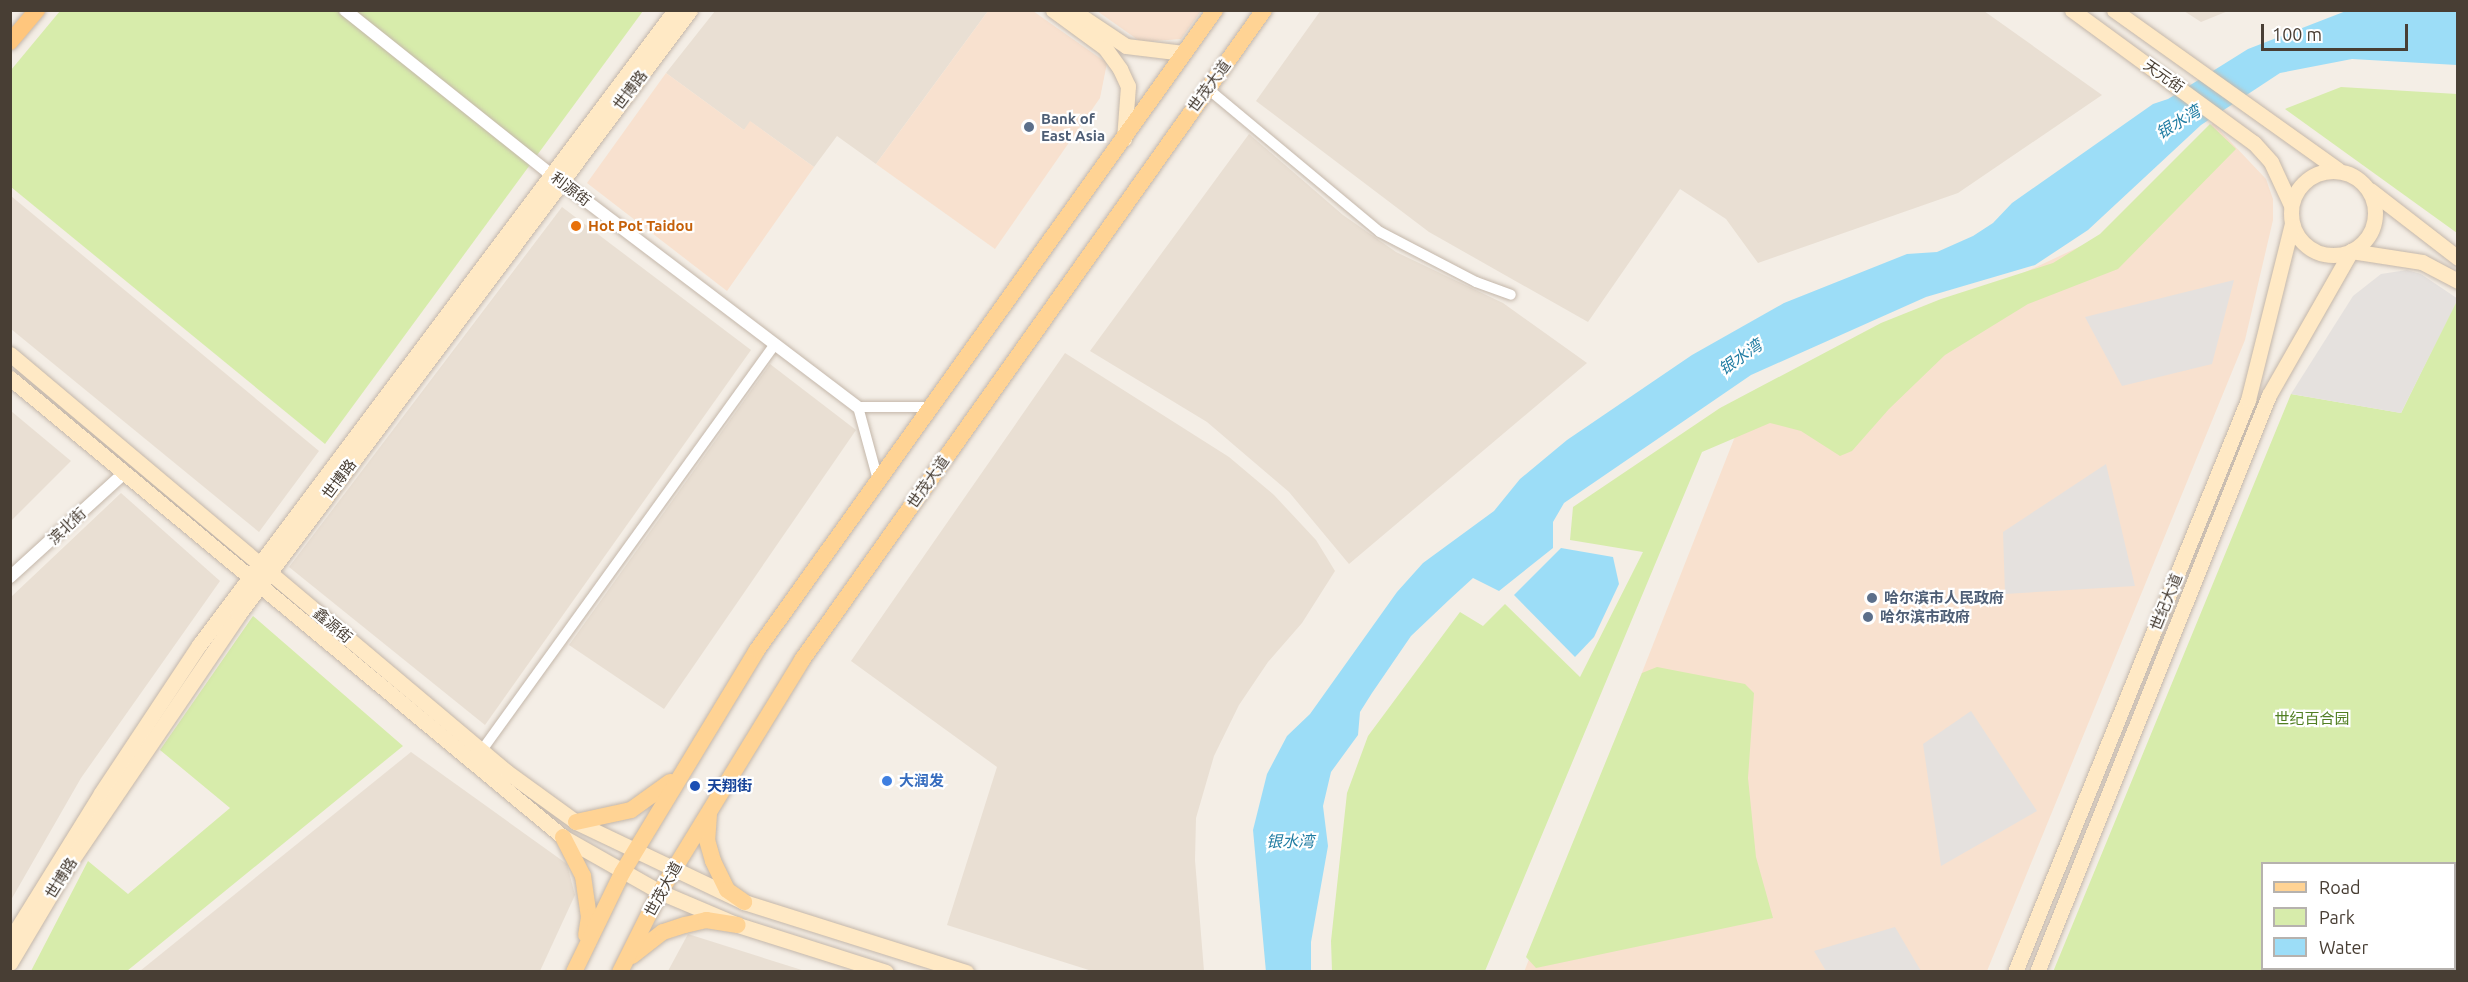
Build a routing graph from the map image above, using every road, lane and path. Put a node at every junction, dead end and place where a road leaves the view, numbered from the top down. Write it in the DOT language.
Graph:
graph roads {
  1 [pos="37,10"];
  2 [pos="345,10"];
  3 [pos="675,10"];
  4 [pos="690,10"];
  5 [pos="1053,10"];
  6 [pos="1072,10"];
  7 [pos="1215,10"];
  8 [pos="1264,10"];
  9 [pos="2072,10"];
  10 [pos="2114,10"];
  11 [pos="10,42"];
  12 [pos="1184,53"];
  13 [pos="1207,88"];
  14 [pos="1124,139"];
  15 [pos="2338,170"];
  16 [pos="556,178"];
  17 [pos="2367,187"];
  18 [pos="2291,205"];
  19 [pos="2292,224"];
  20 [pos="2351,252"];
  21 [pos="2457,258"];
  22 [pos="2457,281"];
  23 [pos="1511,296"];
  24 [pos="775,344"];
  25 [pos="10,354"];
  26 [pos="10,378"];
  27 [pos="858,407"];
  28 [pos="930,407"];
  29 [pos="123,474"];
  30 [pos="878,480"];
  31 [pos="265,568"];
  32 [pos="10,578"];
  33 [pos="254,582"];
  34 [pos="482,750"];
  35 [pos="681,772"];
  36 [pos="718,793"];
  37 [pos="576,822"];
  38 [pos="563,837"];
  39 [pos="634,852"];
  40 [pos="673,870"];
  41 [pos="622,873"];
  42 [pos="660,892"];
  43 [pos="744,902"];
  44 [pos="738,925"];
  45 [pos="10,940"];
  46 [pos="585,949"];
  47 [pos="10,963"];
  48 [pos="574,972"];
  49 [pos="620,972"];
  50 [pos="886,972"];
  51 [pos="966,972"];
  52 [pos="2015,972"];
  53 [pos="2037,972"];
  1 -- 11 [label="highway"];
  2 -- 16 [label="street, 利源街"];
  3 -- 16 [label="main road, 世博路"];
  4 -- 16 [label="main road, 世博路"];
  5 -- 14 [label="main road"];
  6 -- 12 [label="main road"];
  7 -- 12 [label="main road"];
  8 -- 13 [label="main road, 世茂大道"];
  9 -- 18 [label="main road, 天元街"];
  10 -- 15 [label="main road, 天元街"];
  12 -- 14 [label="main road"];
  13 -- 23 [label="street"];
  13 -- 36 [label="main road, 世茂大道"];
  14 -- 28 [label="main road"];
  15 -- 17 [label="main road"];
  15 -- 18 [label="main road"];
  16 -- 24 [label="street, 利源街"];
  16 -- 31 [label="main road, 世博路"];
  17 -- 20 [label="main road"];
  17 -- 21 [label="main road"];
  18 -- 19 [label="main road"];
  19 -- 20 [label="main road"];
  19 -- 52 [label="main road, 世纪大道"];
  20 -- 22 [label="main road"];
  20 -- 53 [label="main road, 世纪大道"];
  24 -- 27 [label="street, 利源街"];
  24 -- 34 [label="street"];
  25 -- 31 [label="main road, 鑫源街"];
  26 -- 29 [label="main road, 鑫源街"];
  27 -- 28 [label="street"];
  27 -- 30 [label="street"];
  28 -- 30 [label="main road"];
  29 -- 32 [label="street, 滨北街"];
  29 -- 33 [label="main road, 鑫源街"];
  30 -- 35 [label="main road"];
  31 -- 33 [label="main road, 世博路"];
  31 -- 34 [label="main road, 鑫源街"];
  33 -- 38 [label="main road, 鑫源街"];
  33 -- 45 [label="main road, 世博路"];
  33 -- 47 [label="main road, 世博路"];
  34 -- 37 [label="main road, 鑫源街"];
  35 -- 37 [label="main road"];
  35 -- 39 [label="main road"];
  36 -- 40 [label="main road, 世茂大道"];
  36 -- 43 [label="main road"];
  37 -- 39 [label="main road, 鑫源街"];
  38 -- 41 [label="main road, 鑫源街"];
  38 -- 46 [label="main road"];
  39 -- 40 [label="main road, 鑫源街"];
  39 -- 41 [label="main road"];
  40 -- 42 [label="main road, 世茂大道"];
  40 -- 43 [label="main road"];
  41 -- 42 [label="main road, 鑫源街"];
  41 -- 46 [label="main road"];
  42 -- 44 [label="main road"];
  42 -- 49 [label="main road, 世茂大道"];
  43 -- 51 [label="main road"];
  44 -- 49 [label="main road"];
  44 -- 50 [label="main road"];
  46 -- 48 [label="main road"];
}
